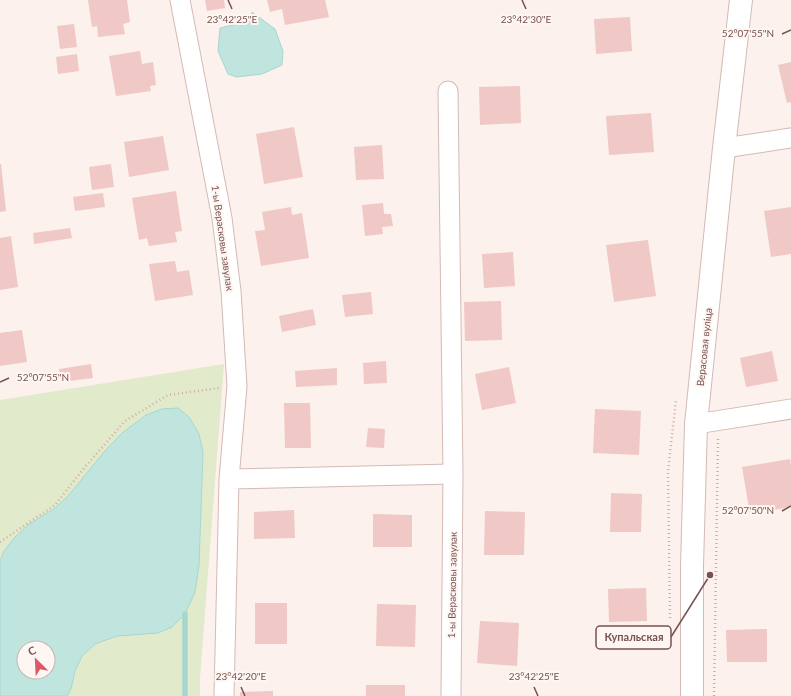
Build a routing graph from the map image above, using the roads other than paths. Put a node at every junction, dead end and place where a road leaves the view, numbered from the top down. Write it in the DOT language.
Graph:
graph roads {
  1 [pos="180,0"];
  2 [pos="741,0"];
  3 [pos="448,91"];
  4 [pos="791,138"];
  5 [pos="724,148"];
  6 [pos="791,409"];
  7 [pos="696,424"];
  8 [pos="453,474"];
  9 [pos="229,479"];
  10 [pos="224,696"];
  11 [pos="451,696"];
  12 [pos="692,696"];
  1 -- 9 [label="street, 1-ы Верасковы завулак"];
  2 -- 5 [label="street, Верасовая вуліца"];
  3 -- 8 [label="street, 1-ы Верасковы завулак"];
  4 -- 5 [label="street"];
  5 -- 7 [label="street, Верасовая вуліца"];
  6 -- 7 [label="street"];
  7 -- 12 [label="street, Верасовая вуліца"];
  8 -- 9 [label="street"];
  8 -- 11 [label="street, 1-ы Верасковы завулак"];
  9 -- 10 [label="street, 1-ы Верасковы завулак"];
}
